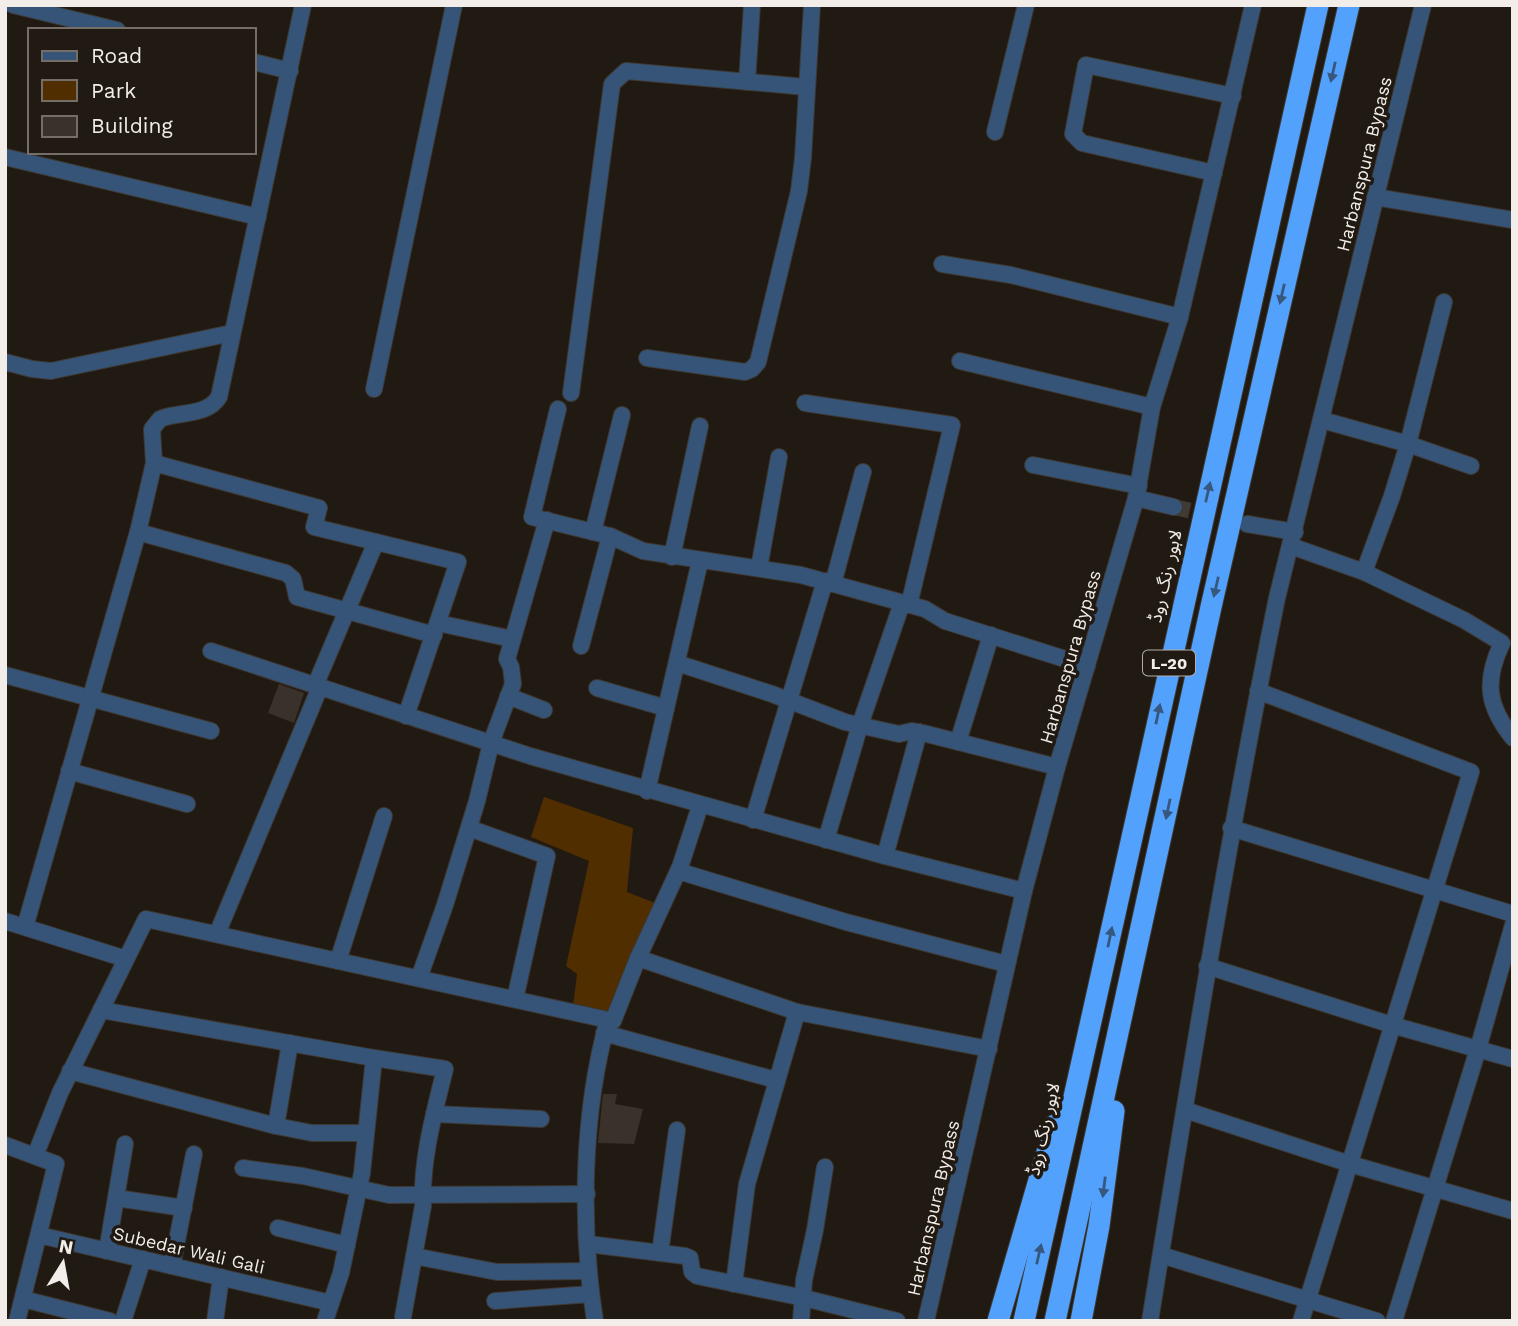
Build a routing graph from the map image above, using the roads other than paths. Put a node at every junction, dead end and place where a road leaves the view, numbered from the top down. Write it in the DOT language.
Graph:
graph roads {
  1 [pos="13,5"];
  2 [pos="303,5"];
  3 [pos="454,5"];
  4 [pos="751,5"];
  5 [pos="812,5"];
  6 [pos="1026,5"];
  7 [pos="1253,5"];
  8 [pos="1318,5"];
  9 [pos="1349,5"];
  10 [pos="1423,5"];
  11 [pos="109,28"];
  12 [pos="256,62"];
  13 [pos="290,71"];
  14 [pos="747,82"];
  15 [pos="806,88"];
  16 [pos="1233,96"];
  17 [pos="995,132"];
  18 [pos="5,158"];
  19 [pos="1214,173"];
  20 [pos="1375,197"];
  21 [pos="258,217"];
  22 [pos="1513,220"];
  23 [pos="942,264"];
  24 [pos="1444,302"];
  25 [pos="1180,317"];
  26 [pos="232,333"];
  27 [pos="647,358"];
  28 [pos="960,361"];
  29 [pos="5,362"];
  30 [pos="374,389"];
  31 [pos="572,393"];
  32 [pos="805,403"];
  33 [pos="1152,407"];
  34 [pos="558,409"];
  35 [pos="622,415"];
  36 [pos="1322,419"];
  37 [pos="700,426"];
  38 [pos="1408,444"];
  39 [pos="779,457"];
  40 [pos="154,463"];
  41 [pos="1033,464"];
  42 [pos="1471,466"];
  43 [pos="863,472"];
  44 [pos="1138,492"];
  45 [pos="1174,506"];
  46 [pos="547,520"];
  47 [pos="1247,524"];
  48 [pos="138,532"];
  49 [pos="593,532"];
  50 [pos="610,536"];
  51 [pos="1293,539"];
  52 [pos="376,542"];
  53 [pos="672,557"];
  54 [pos="700,561"];
  55 [pos="760,568"];
  56 [pos="1364,572"];
  57 [pos="829,582"];
  58 [pos="905,604"];
  59 [pos="347,611"];
  60 [pos="436,629"];
  61 [pos="992,635"];
  62 [pos="1507,638"];
  63 [pos="512,639"];
  64 [pos="581,646"];
  65 [pos="211,651"];
  66 [pos="677,663"];
  67 [pos="1087,666"];
  68 [pos="5,675"];
  69 [pos="318,687"];
  70 [pos="597,688"];
  71 [pos="1258,691"];
  72 [pos="508,696"];
  73 [pos="90,698"];
  74 [pos="790,701"];
  75 [pos="666,708"];
  76 [pos="544,710"];
  77 [pos="406,716"];
  78 [pos="860,725"];
  79 [pos="211,731"];
  80 [pos="919,732"];
  81 [pos="1513,738"];
  82 [pos="958,742"];
  83 [pos="491,743"];
  84 [pos="1057,767"];
  85 [pos="69,771"];
  86 [pos="648,790"];
  87 [pos="187,804"];
  88 [pos="700,806"];
  89 [pos="384,816"];
  90 [pos="754,821"];
  91 [pos="469,828"];
  92 [pos="1231,828"];
  93 [pos="826,840"];
  94 [pos="885,856"];
  95 [pos="678,871"];
  96 [pos="1024,891"];
  97 [pos="1434,892"];
  98 [pos="1513,914"];
  99 [pos="5,921"];
  100 [pos="1513,925"];
  101 [pos="25,927"];
  102 [pos="218,934"];
  103 [pos="638,958"];
  104 [pos="126,959"];
  105 [pos="338,961"];
  106 [pos="1006,964"];
  107 [pos="1104,965"];
  108 [pos="1207,966"];
  109 [pos="1132,974"];
  110 [pos="419,978"];
  111 [pos="515,999"];
  112 [pos="101,1010"];
  113 [pos="797,1012"];
  114 [pos="1392,1025"];
  115 [pos="606,1026"];
  116 [pos="290,1044"];
  117 [pos="989,1049"];
  118 [pos="1478,1049"];
  119 [pos="374,1058"];
  120 [pos="1513,1059"];
  121 [pos="70,1071"];
  122 [pos="776,1080"];
  123 [pos="1185,1110"];
  124 [pos="434,1114"];
  125 [pos="541,1119"];
  126 [pos="276,1126"];
  127 [pos="677,1130"];
  128 [pos="366,1133"];
  129 [pos="125,1144"];
  130 [pos="5,1145"];
  131 [pos="194,1154"];
  132 [pos="35,1156"];
  133 [pos="1350,1164"];
  134 [pos="825,1167"];
  135 [pos="243,1168"];
  136 [pos="359,1188"];
  137 [pos="1435,1188"];
  138 [pos="587,1194"];
  139 [pos="422,1195"];
  140 [pos="116,1198"];
  141 [pos="184,1208"];
  142 [pos="1513,1211"];
  143 [pos="278,1228"];
  144 [pos="38,1235"];
  145 [pos="588,1244"];
  146 [pos="347,1245"];
  147 [pos="107,1251"];
  148 [pos="660,1253"];
  149 [pos="1161,1255"];
  150 [pos="414,1256"];
  151 [pos="143,1259"];
  152 [pos="172,1266"];
  153 [pos="589,1270"];
  154 [pos="221,1277"];
  155 [pos="734,1283"];
  156 [pos="591,1294"];
  157 [pos="804,1298"];
  158 [pos="23,1299"];
  159 [pos="1307,1300"];
  160 [pos="495,1301"];
  161 [pos="331,1303"];
  162 [pos="403,1317"];
  163 [pos="17,1321"];
  164 [pos="110,1321"];
  165 [pos="123,1321"];
  166 [pos="215,1321"];
  167 [pos="325,1321"];
  168 [pos="595,1321"];
  169 [pos="800,1321"];
  170 [pos="897,1321"];
  171 [pos="926,1321"];
  172 [pos="998,1321"];
  173 [pos="1024,1321"];
  174 [pos="1055,1321"];
  175 [pos="1081,1321"];
  176 [pos="1150,1321"];
  177 [pos="1301,1321"];
  178 [pos="1377,1321"];
  179 [pos="1394,1321"];
  1 -- 11 [label="street"];
  2 -- 13 [label="street"];
  3 -- 30 [label="street"];
  4 -- 14 [label="street"];
  5 -- 15 [label="street"];
  6 -- 17 [label="street"];
  7 -- 16 [label="street, Harbanspura Bypass"];
  107 -- 8 [label="highway, لاہور رنگ روڈ / L-20, one-way"];
  9 -- 109 [label="highway, L-20, one-way"];
  10 -- 20 [label="street, Harbanspura Bypass"];
  12 -- 13 [label="street"];
  13 -- 21 [label="street"];
  14 -- 15 [label="street"];
  14 -- 31 [label="street"];
  15 -- 27 [label="street"];
  16 -- 19 [label="street, Harbanspura Bypass"];
  16 -- 19 [label="street"];
  18 -- 21 [label="street"];
  19 -- 25 [label="street, Harbanspura Bypass"];
  20 -- 22 [label="street"];
  20 -- 36 [label="street, Harbanspura Bypass"];
  21 -- 26 [label="street"];
  23 -- 25 [label="street"];
  24 -- 38 [label="street"];
  25 -- 33 [label="street, Harbanspura Bypass"];
  26 -- 29 [label="street"];
  26 -- 40 [label="street"];
  28 -- 33 [label="street"];
  32 -- 58 [label="street"];
  33 -- 44 [label="street, Harbanspura Bypass"];
  34 -- 46 [label="street"];
  35 -- 49 [label="street"];
  36 -- 38 [label="street"];
  36 -- 51 [label="street, Harbanspura Bypass"];
  37 -- 53 [label="street"];
  38 -- 42 [label="street"];
  38 -- 56 [label="street"];
  39 -- 55 [label="street"];
  40 -- 48 [label="street"];
  40 -- 52 [label="street"];
  41 -- 44 [label="street"];
  43 -- 57 [label="street"];
  44 -- 45 [label="street"];
  44 -- 67 [label="street, Harbanspura Bypass"];
  46 -- 49 [label="street"];
  46 -- 63 [label="street"];
  47 -- 51 [label="street"];
  48 -- 59 [label="street"];
  48 -- 73 [label="street"];
  49 -- 50 [label="street"];
  50 -- 53 [label="street"];
  50 -- 64 [label="street"];
  51 -- 56 [label="street"];
  51 -- 71 [label="street, Harbanspura Bypass"];
  52 -- 59 [label="street"];
  52 -- 60 [label="street"];
  53 -- 54 [label="street"];
  54 -- 55 [label="street"];
  54 -- 66 [label="street"];
  55 -- 57 [label="street"];
  56 -- 62 [label="street"];
  57 -- 58 [label="street"];
  57 -- 74 [label="street"];
  58 -- 61 [label="street"];
  58 -- 78 [label="street"];
  59 -- 60 [label="street"];
  59 -- 69 [label="street"];
  60 -- 63 [label="street"];
  60 -- 77 [label="street"];
  61 -- 67 [label="street"];
  61 -- 82 [label="street"];
  62 -- 81 [label="street"];
  63 -- 72 [label="street"];
  65 -- 69 [label="street"];
  66 -- 74 [label="street"];
  66 -- 75 [label="street"];
  67 -- 84 [label="street, Harbanspura Bypass"];
  68 -- 73 [label="street"];
  69 -- 77 [label="street"];
  69 -- 102 [label="street"];
  70 -- 75 [label="street"];
  71 -- 92 [label="street, Harbanspura Bypass"];
  71 -- 97 [label="street"];
  72 -- 76 [label="street"];
  72 -- 83 [label="street"];
  73 -- 79 [label="street"];
  73 -- 85 [label="street"];
  74 -- 78 [label="street"];
  74 -- 90 [label="street"];
  75 -- 86 [label="street"];
  77 -- 83 [label="street"];
  78 -- 80 [label="street"];
  78 -- 93 [label="street"];
  80 -- 82 [label="street"];
  80 -- 94 [label="street"];
  82 -- 84 [label="street"];
  83 -- 86 [label="street"];
  83 -- 91 [label="street"];
  84 -- 96 [label="street, Harbanspura Bypass"];
  85 -- 87 [label="street"];
  85 -- 101 [label="street"];
  86 -- 88 [label="street"];
  88 -- 90 [label="street"];
  88 -- 95 [label="street"];
  89 -- 105 [label="street"];
  90 -- 93 [label="street"];
  91 -- 110 [label="street"];
  91 -- 111 [label="street"];
  92 -- 97 [label="street"];
  92 -- 108 [label="street, Harbanspura Bypass"];
  93 -- 94 [label="street"];
  94 -- 96 [label="street"];
  95 -- 103 [label="street"];
  95 -- 106 [label="street"];
  96 -- 106 [label="street, Harbanspura Bypass"];
  97 -- 98 [label="street"];
  97 -- 114 [label="street"];
  99 -- 101 [label="street"];
  100 -- 118 [label="street"];
  101 -- 104 [label="street"];
  102 -- 104 [label="street"];
  102 -- 105 [label="street"];
  103 -- 113 [label="street"];
  103 -- 115 [label="street"];
  104 -- 112 [label="street"];
  105 -- 110 [label="street"];
  106 -- 117 [label="street, Harbanspura Bypass"];
  107 -- 172 [label="highway"];
  173 -- 107 [label="highway, لاہور رنگ روڈ / L-20, one-way"];
  108 -- 114 [label="street"];
  108 -- 123 [label="street, Harbanspura Bypass"];
  109 -- 174 [label="highway, L-20"];
  109 -- 175 [label="highway, one-way"];
  110 -- 111 [label="street"];
  111 -- 115 [label="street"];
  112 -- 116 [label="street"];
  112 -- 121 [label="street"];
  113 -- 117 [label="street"];
  113 -- 122 [label="street"];
  114 -- 118 [label="street"];
  114 -- 133 [label="street"];
  115 -- 122 [label="street"];
  115 -- 138 [label="street"];
  116 -- 119 [label="street"];
  116 -- 126 [label="street"];
  117 -- 171 [label="street, Harbanspura Bypass"];
  118 -- 120 [label="street"];
  118 -- 137 [label="street"];
  119 -- 124 [label="street"];
  119 -- 128 [label="street"];
  121 -- 126 [label="street"];
  121 -- 132 [label="street"];
  122 -- 155 [label="street"];
  123 -- 133 [label="street"];
  123 -- 149 [label="street, Harbanspura Bypass"];
  124 -- 125 [label="street"];
  124 -- 139 [label="street"];
  126 -- 128 [label="street"];
  127 -- 148 [label="street"];
  128 -- 136 [label="street"];
  129 -- 140 [label="street"];
  130 -- 132 [label="street"];
  131 -- 141 [label="street"];
  132 -- 144 [label="street"];
  133 -- 137 [label="street"];
  133 -- 159 [label="street"];
  134 -- 157 [label="street"];
  135 -- 136 [label="street"];
  136 -- 139 [label="street"];
  136 -- 146 [label="street"];
  137 -- 142 [label="street"];
  137 -- 179 [label="street"];
  138 -- 139 [label="street"];
  138 -- 145 [label="street"];
  139 -- 150 [label="street"];
  140 -- 141 [label="street"];
  140 -- 147 [label="street"];
  141 -- 152 [label="street"];
  143 -- 146 [label="street"];
  144 -- 147 [label="street, Subedar Wali Gali"];
  144 -- 158 [label="street"];
  145 -- 148 [label="street"];
  145 -- 153 [label="street"];
  146 -- 161 [label="street"];
  147 -- 151 [label="street, Subedar Wali Gali"];
  148 -- 155 [label="street"];
  149 -- 159 [label="street"];
  149 -- 176 [label="street, Harbanspura Bypass"];
  150 -- 153 [label="street"];
  150 -- 162 [label="street"];
  151 -- 152 [label="street, Subedar Wali Gali"];
  151 -- 165 [label="street"];
  152 -- 154 [label="street, Subedar Wali Gali"];
  153 -- 156 [label="street"];
  154 -- 161 [label="street, Subedar Wali Gali"];
  154 -- 166 [label="street"];
  155 -- 157 [label="street"];
  156 -- 160 [label="street"];
  156 -- 168 [label="street"];
  157 -- 169 [label="street"];
  157 -- 170 [label="street"];
  158 -- 163 [label="street"];
  158 -- 164 [label="street"];
  159 -- 177 [label="street"];
  159 -- 178 [label="street"];
  161 -- 167 [label="street"];
}
